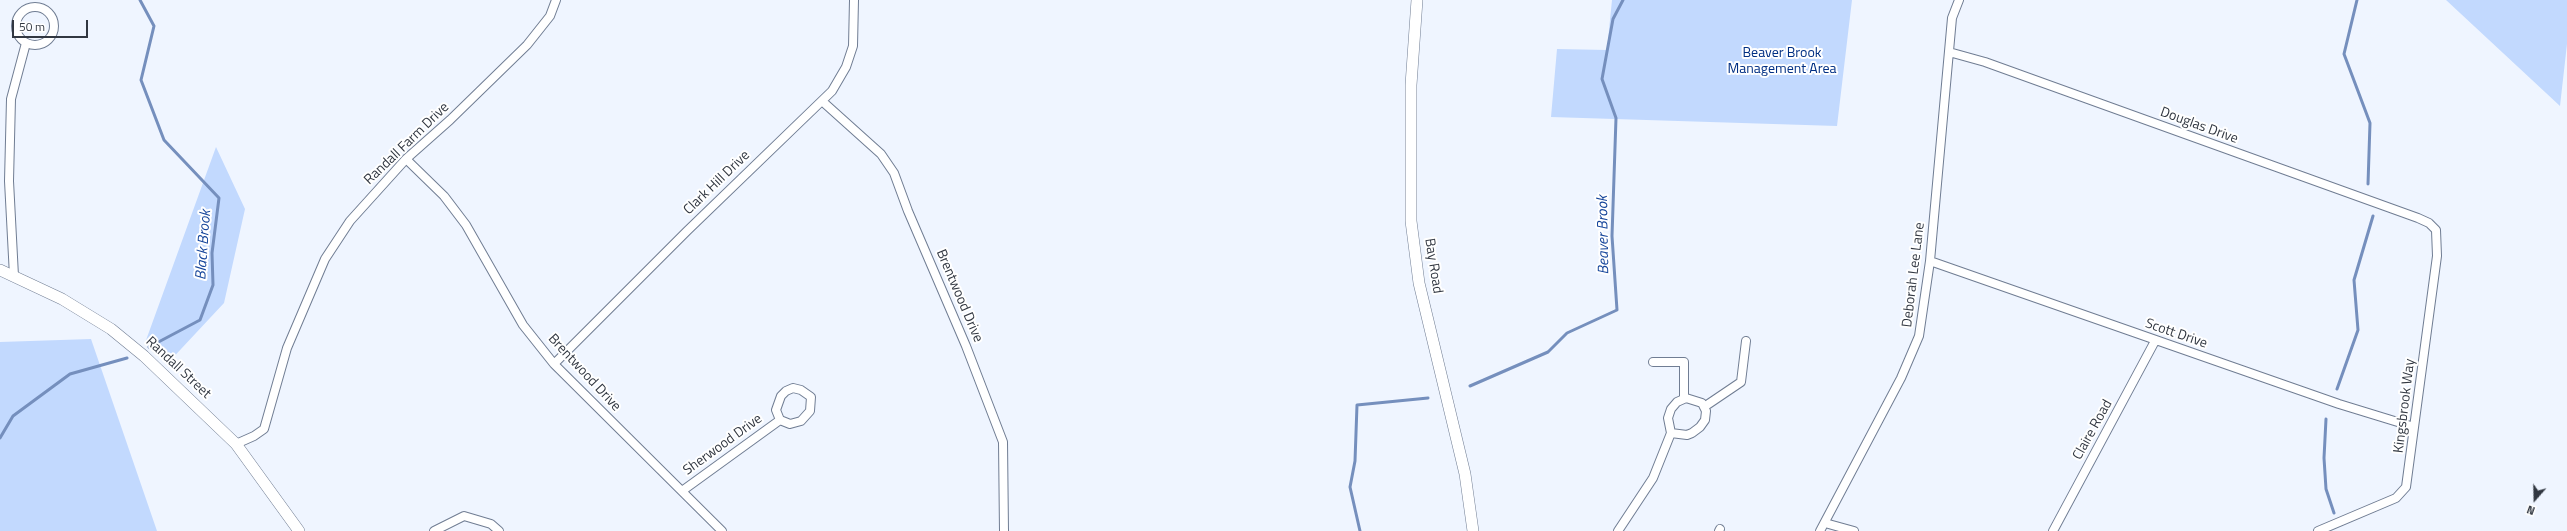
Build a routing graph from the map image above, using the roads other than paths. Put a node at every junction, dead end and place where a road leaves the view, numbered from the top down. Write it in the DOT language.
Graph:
graph roads {
  1 [pos="556,0"];
  2 [pos="854,0"];
  3 [pos="1417,0"];
  4 [pos="1959,0"];
  5 [pos="26,43"];
  6 [pos="1949,52"];
  7 [pos="822,101"];
  8 [pos="406,159"];
  9 [pos="2436,230"];
  10 [pos="1930,261"];
  11 [pos="0,270"];
  12 [pos="14,276"];
  13 [pos="1746,341"];
  14 [pos="2155,341"];
  15 [pos="1653,362"];
  16 [pos="554,364"];
  17 [pos="1684,398"];
  18 [pos="1704,407"];
  19 [pos="780,420"];
  20 [pos="2414,428"];
  21 [pos="1671,433"];
  22 [pos="236,444"];
  23 [pos="682,490"];
  24 [pos="1825,523"];
  25 [pos="299,531"];
  26 [pos="434,531"];
  27 [pos="499,531"];
  28 [pos="722,531"];
  29 [pos="1004,531"];
  30 [pos="1473,531"];
  31 [pos="1618,531"];
  32 [pos="1820,531"];
  33 [pos="1854,531"];
  34 [pos="2053,531"];
  35 [pos="2318,531"];
  1 -- 8 [label="street, Randall Farm Drive"];
  2 -- 7 [label="street, Clark Hill Drive"];
  3 -- 30 [label="main road, Bay Road"];
  4 -- 6 [label="street, Deborah Lee Lane"];
  5 -- 5 [label="street"];
  5 -- 12 [label="street"];
  6 -- 9 [label="street, Douglas Drive"];
  6 -- 10 [label="street, Deborah Lee Lane"];
  7 -- 16 [label="street, Clark Hill Drive"];
  7 -- 29 [label="street, Brentwood Drive"];
  8 -- 16 [label="street, Brentwood Drive"];
  8 -- 22 [label="street, Randall Farm Drive"];
  9 -- 20 [label="street, Kingsbrook Way"];
  10 -- 14 [label="street, Scott Drive"];
  10 -- 24 [label="street, Deborah Lee Lane"];
  11 -- 12 [label="main road, Randall Street"];
  12 -- 22 [label="main road, Randall Street"];
  13 -- 18 [label="street"];
  14 -- 20 [label="street, Scott Drive"];
  14 -- 34 [label="street, Claire Road"];
  15 -- 17 [label="street"];
  16 -- 23 [label="street, Brentwood Drive"];
  17 -- 18 [label="street"];
  17 -- 21 [label="street"];
  18 -- 21 [label="street"];
  19 -- 19 [label="street, Sherwood Drive"];
  19 -- 23 [label="street, Sherwood Drive"];
  20 -- 35 [label="street, Kingsbrook Way"];
  21 -- 31 [label="street"];
  22 -- 25 [label="main road, Randall Street"];
  23 -- 28 [label="street, Brentwood Drive"];
  24 -- 32 [label="street, Deborah Lee Lane"];
  24 -- 33 [label="street"];
  26 -- 27 [label="street"];
}
